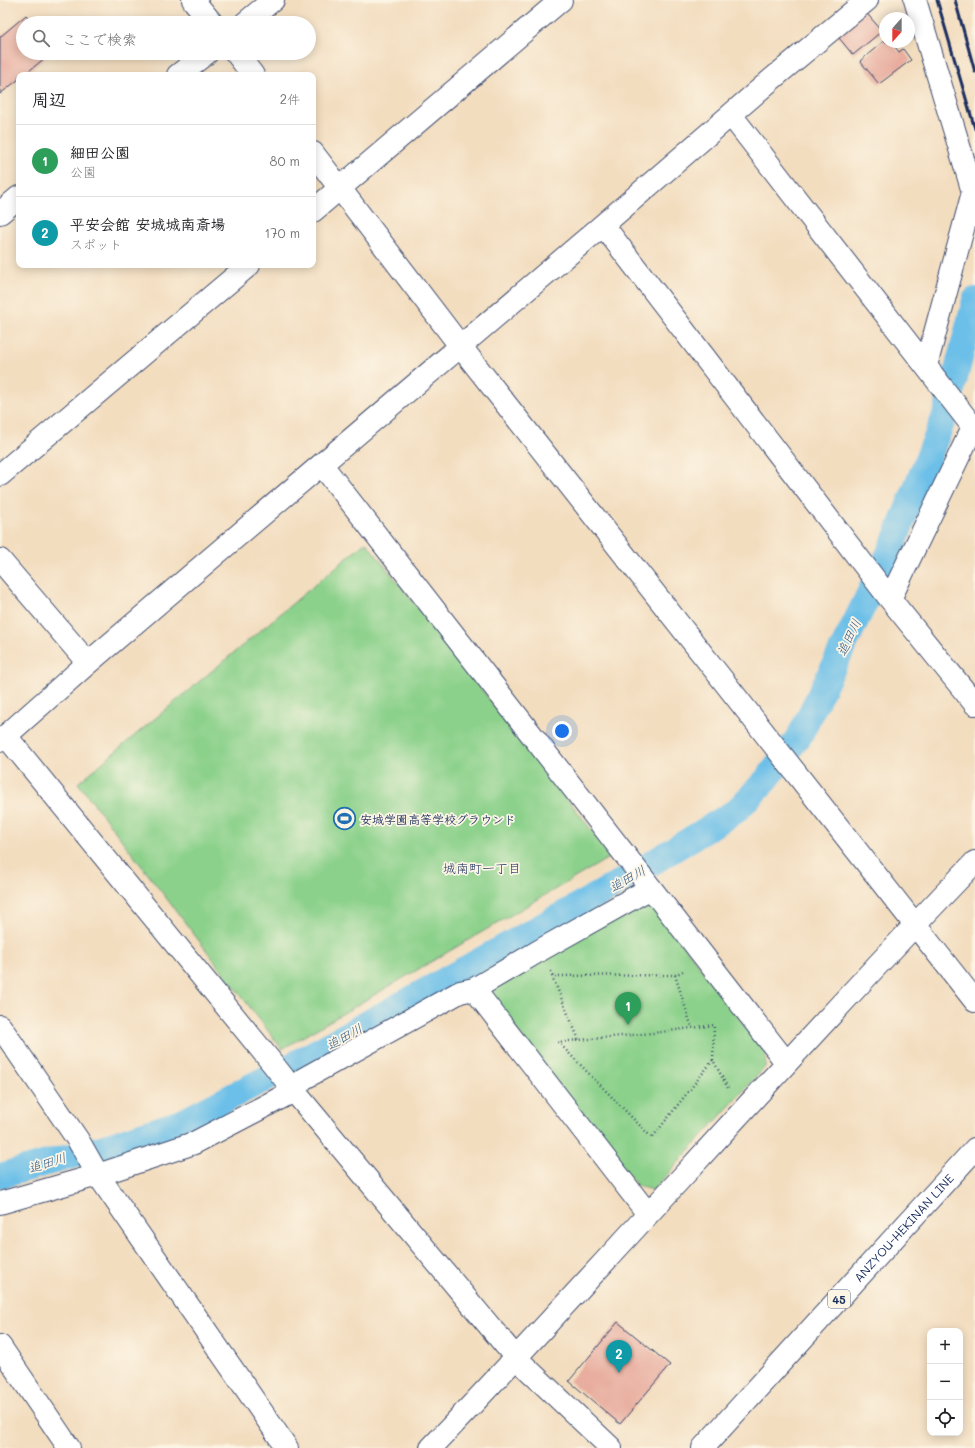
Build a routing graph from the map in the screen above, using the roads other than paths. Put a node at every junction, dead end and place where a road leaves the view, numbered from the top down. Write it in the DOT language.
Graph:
graph roads {
  1 [pos="194,0"];
  2 [pos="273,0"];
  3 [pos="560,0"];
  4 [pos="867,0"];
  5 [pos="915,0"];
  6 [pos="207,16"];
  7 [pos="254,16"];
  8 [pos="198,60"];
  9 [pos="241,60"];
  10 [pos="182,72"];
  11 [pos="251,72"];
  12 [pos="731,115"];
  13 [pos="316,157"];
  14 [pos="340,188"];
  15 [pos="16,200"];
  16 [pos="316,208"];
  17 [pos="0,213"];
  18 [pos="604,225"];
  19 [pos="245,268"];
  20 [pos="460,346"];
  21 [pos="926,366"];
  22 [pos="974,426"];
  23 [pos="322,465"];
  24 [pos="0,475"];
  25 [pos="0,560"];
  26 [pos="886,594"];
  27 [pos="88,663"];
  28 [pos="975,704"];
  29 [pos="3,739"];
  30 [pos="975,862"];
  31 [pos="643,877"];
  32 [pos="915,924"];
  33 [pos="474,989"];
  34 [pos="975,1001"];
  35 [pos="0,1026"];
  36 [pos="786,1062"];
  37 [pos="284,1078"];
  38 [pos="975,1149"];
  39 [pos="95,1170"];
  40 [pos="0,1203"];
  41 [pos="648,1214"];
  42 [pos="0,1346"];
  43 [pos="516,1358"];
  44 [pos="63,1446"];
  45 [pos="287,1448"];
  46 [pos="431,1448"];
  47 [pos="611,1448"];
  48 [pos="703,1448"];
  1 -- 6 [label="street"];
  2 -- 7 [label="street"];
  3 -- 14 [label="street"];
  4 -- 12 [label="street"];
  5 -- 21 [label="street"];
  8 -- 10 [label="street"];
  9 -- 11 [label="street"];
  12 -- 18 [label="street"];
  12 -- 21 [label="street"];
  13 -- 14 [label="street"];
  14 -- 16 [label="street"];
  14 -- 20 [label="street"];
  15 -- 17 [label="street"];
  18 -- 20 [label="street"];
  18 -- 26 [label="street"];
  19 -- 24 [label="street"];
  20 -- 23 [label="street"];
  20 -- 32 [label="street"];
  21 -- 22 [label="street"];
  22 -- 26 [label="street"];
  23 -- 27 [label="street"];
  23 -- 31 [label="street"];
  25 -- 27 [label="street"];
  26 -- 28 [label="street"];
  27 -- 29 [label="street"];
  29 -- 37 [label="street"];
  30 -- 32 [label="street"];
  31 -- 33 [label="street"];
  31 -- 36 [label="street"];
  32 -- 34 [label="street"];
  32 -- 36 [label="street"];
  33 -- 37 [label="street"];
  33 -- 41 [label="street"];
  35 -- 39 [label="street"];
  36 -- 41 [label="street"];
  37 -- 39 [label="street"];
  37 -- 43 [label="street"];
  38 -- 48 [label="street, ANZYOU-HEKINAN LINE / 45"];
  39 -- 40 [label="street"];
  39 -- 45 [label="street"];
  41 -- 43 [label="street"];
  42 -- 44 [label="street"];
  43 -- 46 [label="street"];
  43 -- 47 [label="street"];
}
